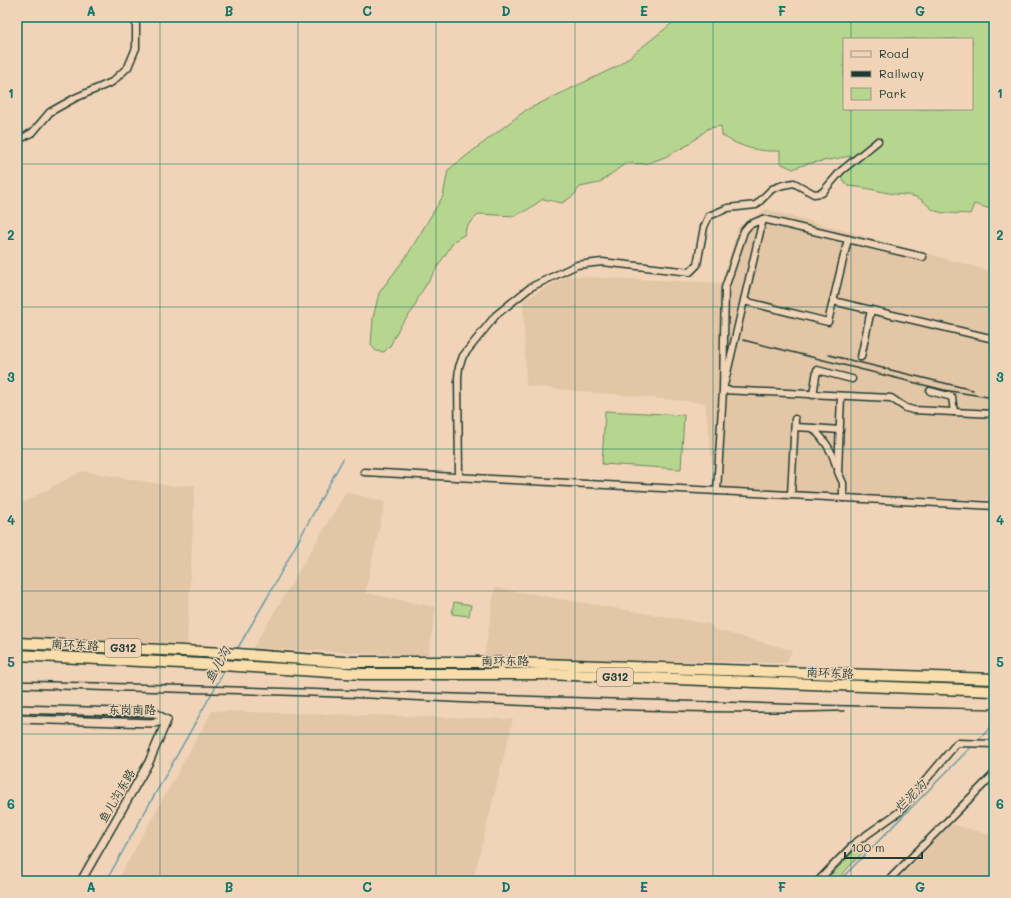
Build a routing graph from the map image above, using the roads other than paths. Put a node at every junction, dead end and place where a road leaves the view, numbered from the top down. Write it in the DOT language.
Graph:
graph roads {
  1 [pos="136,17"];
  2 [pos="17,141"];
  3 [pos="878,141"];
  4 [pos="763,219"];
  5 [pos="848,239"];
  6 [pos="923,257"];
  7 [pos="744,301"];
  8 [pos="833,301"];
  9 [pos="871,310"];
  10 [pos="994,339"];
  11 [pos="861,357"];
  12 [pos="852,379"];
  13 [pos="723,390"];
  14 [pos="930,391"];
  15 [pos="813,395"];
  16 [pos="841,396"];
  17 [pos="954,412"];
  18 [pos="994,414"];
  19 [pos="796,419"];
  20 [pos="795,427"];
  21 [pos="814,428"];
  22 [pos="840,430"];
  23 [pos="364,472"];
  24 [pos="838,472"];
  25 [pos="459,477"];
  26 [pos="717,491"];
  27 [pos="791,495"];
  28 [pos="843,498"];
  29 [pos="994,506"];
  30 [pos="17,643"];
  31 [pos="17,655"];
  32 [pos="362,662"];
  33 [pos="362,674"];
  34 [pos="994,679"];
  35 [pos="994,691"];
  36 [pos="17,709"];
  37 [pos="17,719"];
  38 [pos="167,720"];
  39 [pos="994,744"];
  40 [pos="994,774"];
  41 [pos="81,881"];
  42 [pos="818,881"];
  43 [pos="888,881"];
  1 -- 2 [label="street"];
  3 -- 25 [label="street"];
  4 -- 5 [label="street"];
  4 -- 7 [label="street"];
  4 -- 13 [label="street"];
  5 -- 6 [label="street"];
  5 -- 8 [label="street"];
  7 -- 8 [label="street"];
  7 -- 13 [label="street"];
  8 -- 9 [label="street"];
  9 -- 10 [label="street"];
  9 -- 11 [label="street"];
  12 -- 15 [label="street"];
  13 -- 15 [label="street"];
  13 -- 26 [label="street"];
  14 -- 17 [label="street"];
  15 -- 16 [label="street"];
  16 -- 17 [label="street"];
  16 -- 22 [label="street"];
  17 -- 18 [label="street"];
  19 -- 20 [label="street"];
  20 -- 21 [label="street"];
  20 -- 27 [label="street"];
  21 -- 22 [label="street"];
  21 -- 24 [label="street"];
  22 -- 24 [label="street"];
  23 -- 25 [label="street"];
  24 -- 28 [label="street"];
  25 -- 26 [label="street"];
  26 -- 27 [label="street"];
  27 -- 28 [label="street"];
  28 -- 29 [label="street"];
  30 -- 32 [label="highway, 南环东路 / G312"];
  31 -- 33 [label="highway, 南环东路 / G312"];
  32 -- 33 [label="highway"];
  32 -- 34 [label="highway, 南环东路 / G312"];
  33 -- 35 [label="highway, 南环东路 / G312"];
  36 -- 38 [label="street, 东岗南路"];
  37 -- 38 [label="street, 东岗南路"];
  38 -- 41 [label="street, 鱼儿沟东路"];
  39 -- 42 [label="street"];
  40 -- 43 [label="street"];
}
